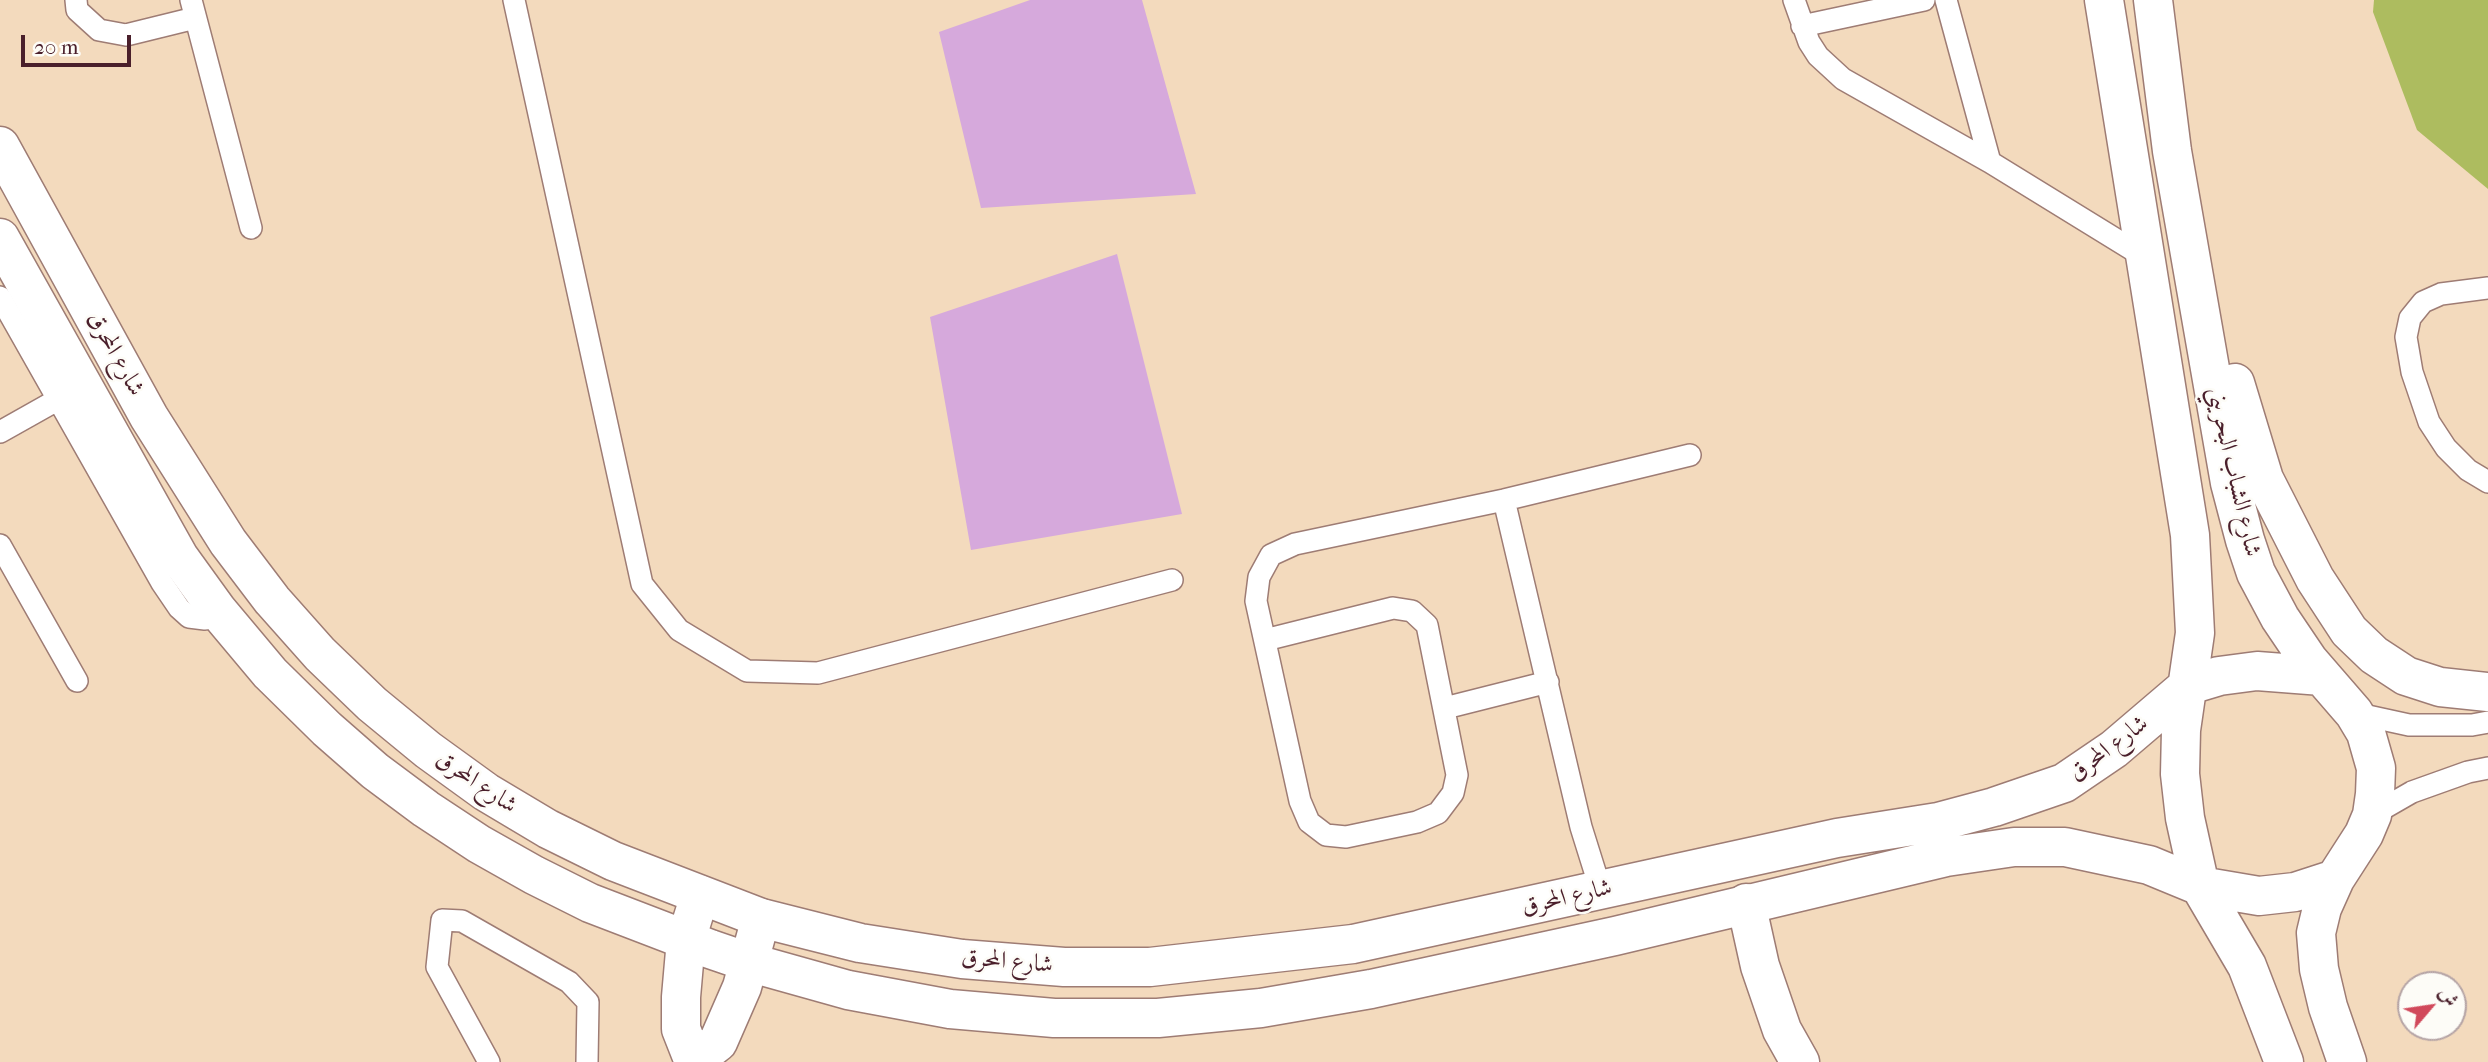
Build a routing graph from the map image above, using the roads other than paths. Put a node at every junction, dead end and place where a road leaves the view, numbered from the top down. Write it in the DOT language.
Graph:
graph roads {
  1 [pos="76,0"];
  2 [pos="514,0"];
  3 [pos="1794,0"];
  4 [pos="1924,0"];
  5 [pos="1946,0"];
  6 [pos="2104,0"];
  7 [pos="2153,0"];
  8 [pos="193,9"];
  9 [pos="1802,26"];
  10 [pos="0,146"];
  11 [pos="2172,151"];
  12 [pos="1990,162"];
  13 [pos="251,228"];
  14 [pos="0,238"];
  15 [pos="2146,258"];
  16 [pos="2488,288"];
  17 [pos="0,298"];
  18 [pos="57,400"];
  19 [pos="0,432"];
  20 [pos="1690,456"];
  21 [pos="2488,482"];
  22 [pos="1504,500"];
  23 [pos="0,545"];
  24 [pos="1172,580"];
  25 [pos="218,611"];
  26 [pos="1265,640"];
  27 [pos="2322,676"];
  28 [pos="76,681"];
  29 [pos="1548,682"];
  30 [pos="2189,685"];
  31 [pos="2488,692"];
  32 [pos="1445,708"];
  33 [pos="2354,713"];
  34 [pos="2488,722"];
  35 [pos="2488,768"];
  36 [pos="2372,815"];
  37 [pos="2335,878"];
  38 [pos="2200,886"];
  39 [pos="1601,891"];
  40 [pos="700,895"];
  41 [pos="1746,903"];
  42 [pos="761,918"];
  43 [pos="686,940"];
  44 [pos="748,962"];
  45 [pos="489,1062"];
  46 [pos="587,1062"];
  47 [pos="696,1062"];
  48 [pos="1800,1062"];
  49 [pos="2284,1062"];
  50 [pos="2347,1062"];
  1 -- 8 [label="lane"];
  2 -- 24 [label="lane"];
  3 -- 9 [label="lane"];
  4 -- 9 [label="lane"];
  5 -- 12 [label="lane"];
  6 -- 15 [label="street, شارع الشباب البحريني"];
  7 -- 11 [label="street, شارع الشباب البحريني"];
  8 -- 13 [label="lane"];
  9 -- 12 [label="lane"];
  10 -- 40 [label="street, شارع المحرق"];
  11 -- 27 [label="street, شارع الشباب البحريني"];
  11 -- 31 [label="street"];
  12 -- 15 [label="lane"];
  14 -- 25 [label="street, شارع المحرق"];
  15 -- 30 [label="street, شارع الشباب البحريني"];
  16 -- 21 [label="lane"];
  17 -- 18 [label="lane"];
  18 -- 19 [label="lane"];
  18 -- 25 [label="lane"];
  20 -- 22 [label="lane"];
  22 -- 26 [label="lane"];
  22 -- 29 [label="lane"];
  23 -- 28 [label="lane"];
  25 -- 43 [label="street, شارع المحرق"];
  26 -- 32 [label="lane"];
  26 -- 32 [label="lane"];
  27 -- 30 [label="street, شارع المحرق"];
  27 -- 33 [label="street, شارع الشباب البحريني"];
  29 -- 32 [label="lane"];
  29 -- 39 [label="lane"];
  30 -- 38 [label="street, شارع الشباب البحريني"];
  30 -- 39 [label="street, شارع المحرق"];
  33 -- 34 [label="lane"];
  33 -- 36 [label="street, شارع الشباب البحريني"];
  35 -- 36 [label="lane"];
  36 -- 37 [label="street, شارع الشباب البحريني"];
  37 -- 38 [label="street, شارع المحرق"];
  37 -- 50 [label="street, شارع الشباب البحريني"];
  38 -- 41 [label="street, شارع المحرق"];
  38 -- 49 [label="street, شارع الشباب البحريني"];
  39 -- 42 [label="street, شارع المحرق"];
  40 -- 42 [label="street, شارع المحرق"];
  40 -- 43 [label="street"];
  41 -- 44 [label="street, شارع المحرق"];
  41 -- 48 [label="street"];
  42 -- 44 [label="street"];
  43 -- 44 [label="street, شارع المحرق"];
  43 -- 47 [label="street"];
  44 -- 47 [label="street"];
  45 -- 46 [label="lane"];
}
